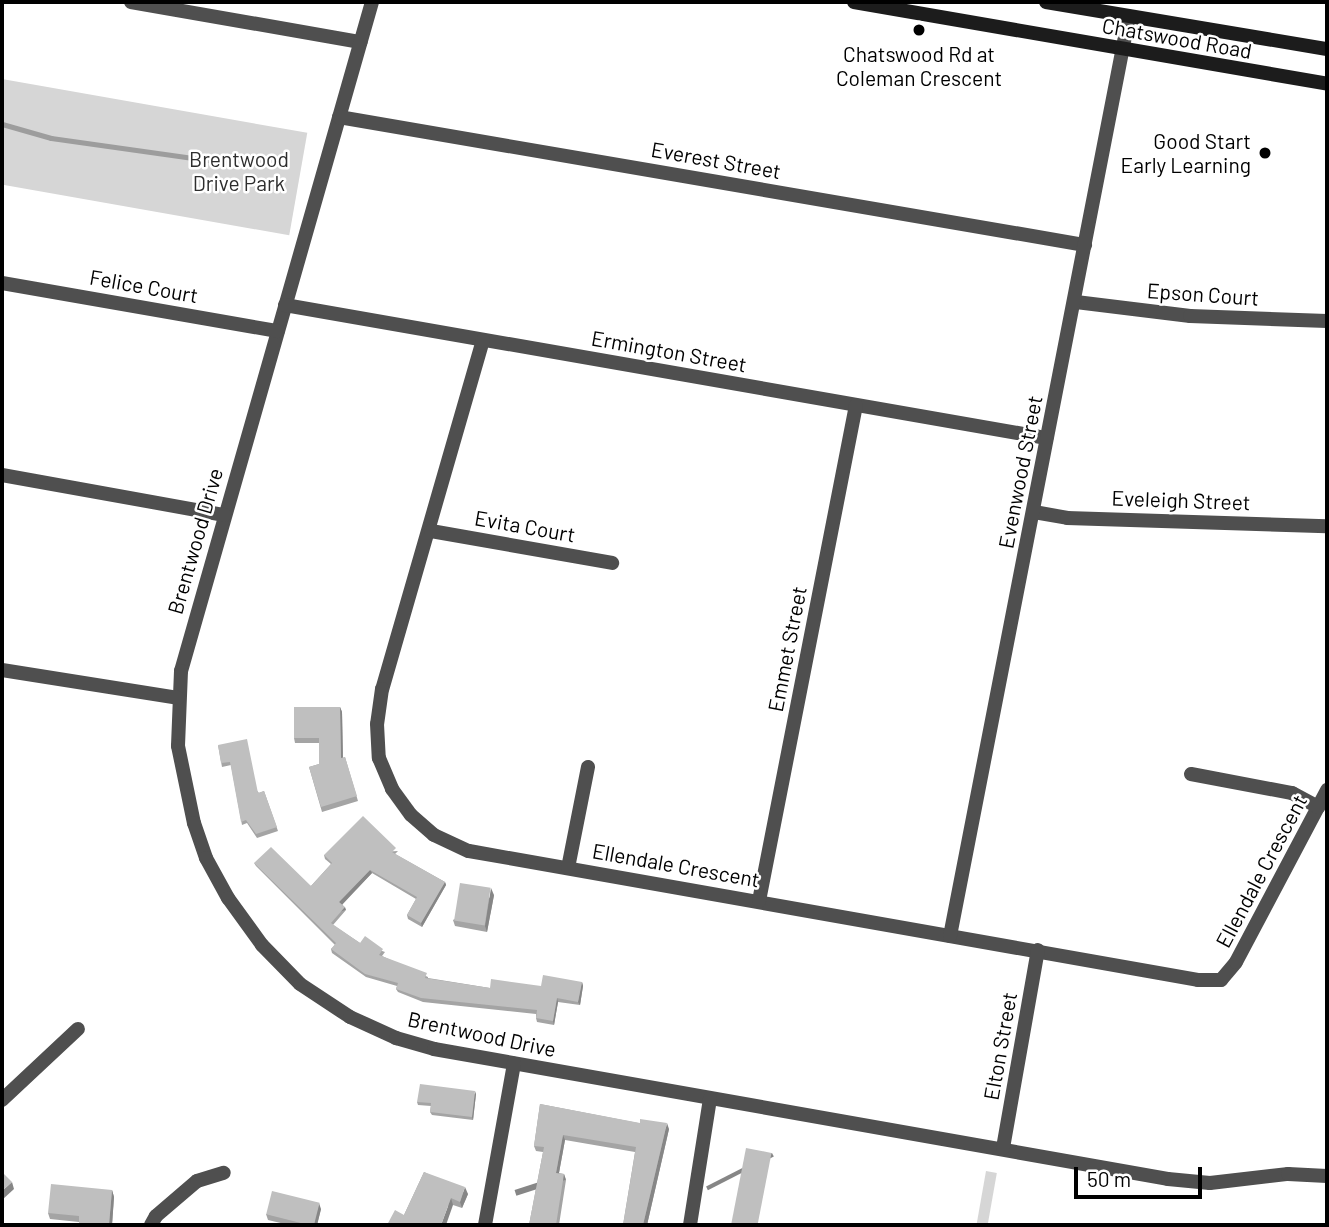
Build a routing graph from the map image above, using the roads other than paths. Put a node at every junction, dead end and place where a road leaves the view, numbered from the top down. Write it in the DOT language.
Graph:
graph roads {
  1 [pos="131,2"];
  2 [pos="372,2"];
  3 [pos="855,2"];
  4 [pos="1046,2"];
  5 [pos="1129,16"];
  6 [pos="361,42"];
  7 [pos="1327,49"];
  8 [pos="1122,50"];
  9 [pos="1327,84"];
  10 [pos="339,117"];
  11 [pos="1085,245"];
  12 [pos="2,282"];
  13 [pos="1076,303"];
  14 [pos="285,306"];
  15 [pos="1327,321"];
  16 [pos="278,331"];
  17 [pos="483,340"];
  18 [pos="856,405"];
  19 [pos="1046,438"];
  20 [pos="2,475"];
  21 [pos="1034,512"];
  22 [pos="223,515"];
  23 [pos="1327,526"];
  24 [pos="431,531"];
  25 [pos="612,563"];
  26 [pos="2,670"];
  27 [pos="178,698"];
  28 [pos="587,767"];
  29 [pos="1191,774"];
  30 [pos="1327,790"];
  31 [pos="1318,807"];
  32 [pos="568,868"];
  33 [pos="759,901"];
  34 [pos="950,936"];
  35 [pos="1038,950"];
  36 [pos="78,1029"];
  37 [pos="514,1064"];
  38 [pos="710,1099"];
  39 [pos="2,1100"];
  40 [pos="1003,1148"];
  41 [pos="224,1173"];
  42 [pos="1327,1176"];
  43 [pos="151,1225"];
  44 [pos="485,1225"];
  45 [pos="690,1225"];
  1 -- 6 [label="street"];
  2 -- 6 [label="street, Brentwood Drive"];
  3 -- 8 [label="main road, Chatswood Road"];
  4 -- 5 [label="main road, Chatswood Road"];
  5 -- 7 [label="main road, Chatswood Road"];
  5 -- 8 [label="street, Evenwood Street"];
  6 -- 10 [label="street, Brentwood Drive"];
  8 -- 9 [label="main road, Chatswood Road"];
  8 -- 11 [label="street, Evenwood Street"];
  10 -- 11 [label="street, Everest Street"];
  10 -- 14 [label="street, Brentwood Drive"];
  11 -- 13 [label="street, Evenwood Street"];
  12 -- 16 [label="street, Felice Court"];
  13 -- 15 [label="street, Epson Court"];
  13 -- 19 [label="street, Evenwood Street"];
  14 -- 16 [label="street, Brentwood Drive"];
  14 -- 17 [label="street, Ermington Street"];
  16 -- 22 [label="street, Brentwood Drive"];
  17 -- 18 [label="street, Ermington Street"];
  17 -- 24 [label="street, Ellendale Crescent"];
  18 -- 19 [label="street, Ermington Street"];
  18 -- 33 [label="street, Emmet Street"];
  19 -- 21 [label="street, Evenwood Street"];
  20 -- 22 [label="street"];
  21 -- 23 [label="street, Eveleigh Street"];
  21 -- 34 [label="street, Evenwood Street"];
  22 -- 27 [label="street, Brentwood Drive"];
  24 -- 25 [label="street, Evita Court"];
  24 -- 32 [label="street, Ellendale Crescent"];
  26 -- 27 [label="street"];
  27 -- 37 [label="street, Brentwood Drive"];
  28 -- 32 [label="street"];
  29 -- 31 [label="street"];
  30 -- 31 [label="street, Ellendale Crescent"];
  31 -- 35 [label="street, Ellendale Crescent"];
  32 -- 33 [label="street, Ellendale Crescent"];
  33 -- 34 [label="street, Ellendale Crescent"];
  34 -- 35 [label="street, Ellendale Crescent"];
  35 -- 40 [label="street, Elton Street"];
  36 -- 39 [label="street"];
  37 -- 38 [label="street, Brentwood Drive"];
  37 -- 44 [label="street"];
  38 -- 40 [label="street, Brentwood Drive"];
  38 -- 45 [label="street"];
  40 -- 42 [label="street, Brentwood Drive"];
  41 -- 43 [label="street"];
}
